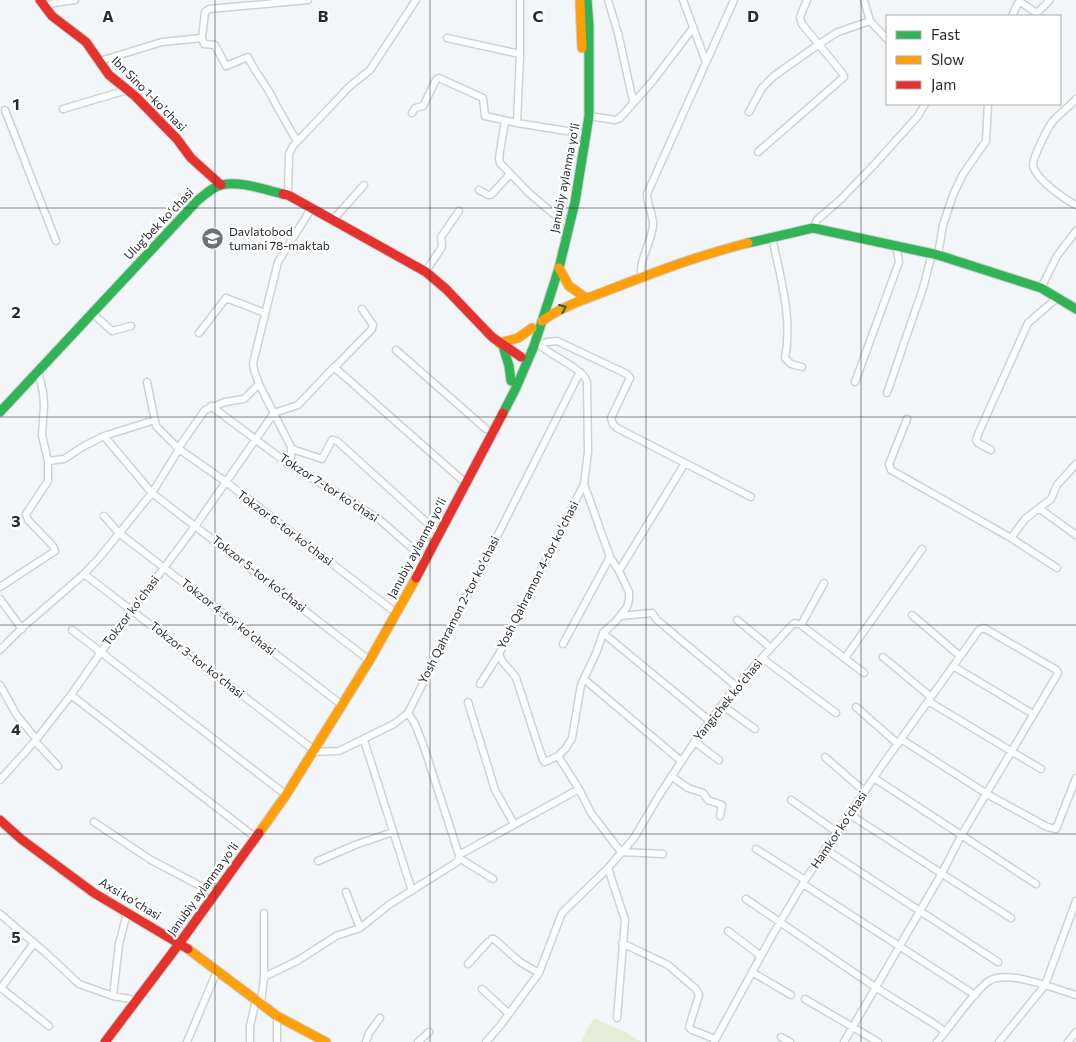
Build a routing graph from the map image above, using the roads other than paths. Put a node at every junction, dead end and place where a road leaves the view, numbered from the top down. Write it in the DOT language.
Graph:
graph roads {
  1 [pos="75,0"];
  2 [pos="308,0"];
  3 [pos="416,0"];
  4 [pos="520,0"];
  5 [pos="580,0"];
  6 [pos="587,0"];
  7 [pos="608,0"];
  8 [pos="683,0"];
  9 [pos="734,0"];
  10 [pos="807,0"];
  11 [pos="864,0"];
  12 [pos="1050,0"];
  13 [pos="42,4"];
  14 [pos="1012,15"];
  15 [pos="870,21"];
  16 [pos="694,28"];
  17 [pos="202,38"];
  18 [pos="447,38"];
  19 [pos="886,38"];
  20 [pos="818,44"];
  21 [pos="520,54"];
  22 [pos="100,62"];
  23 [pos="706,62"];
  24 [pos="127,90"];
  25 [pos="1076,100"];
  26 [pos="633,102"];
  27 [pos="924,105"];
  28 [pos="988,105"];
  29 [pos="63,109"];
  30 [pos="5,110"];
  31 [pos="749,112"];
  32 [pos="412,113"];
  33 [pos="589,116"];
  34 [pos="505,121"];
  35 [pos="517,122"];
  36 [pos="579,133"];
  37 [pos="297,140"];
  38 [pos="758,152"];
  39 [pos="510,174"];
  40 [pos="221,185"];
  41 [pos="364,185"];
  42 [pos="479,190"];
  43 [pos="288,196"];
  44 [pos="1076,205"];
  45 [pos="311,209"];
  46 [pos="459,211"];
  47 [pos="332,221"];
  48 [pos="562,221"];
  49 [pos="813,228"];
  50 [pos="1076,231"];
  51 [pos="772,237"];
  52 [pos="56,241"];
  53 [pos="896,245"];
  54 [pos="935,254"];
  55 [pos="559,268"];
  56 [pos="426,271"];
  57 [pos="641,277"];
  58 [pos="1041,288"];
  59 [pos="586,298"];
  60 [pos="1057,298"];
  61 [pos="1076,309"];
  62 [pos="362,310"];
  63 [pos="92,313"];
  64 [pos="265,313"];
  65 [pos="542,322"];
  66 [pos="131,326"];
  67 [pos="532,328"];
  68 [pos="199,333"];
  69 [pos="501,344"];
  70 [pos="537,345"];
  71 [pos="396,350"];
  72 [pos="521,358"];
  73 [pos="334,367"];
  74 [pos="802,368"];
  75 [pos="38,370"];
  76 [pos="580,372"];
  77 [pos="510,381"];
  78 [pos="147,382"];
  79 [pos="854,382"];
  80 [pos="259,384"];
  81 [pos="887,393"];
  82 [pos="210,406"];
  83 [pos="0,412"];
  84 [pos="274,413"];
  85 [pos="907,419"];
  86 [pos="155,420"];
  87 [pos="486,430"];
  88 [pos="104,436"];
  89 [pos="257,439"];
  90 [pos="179,449"];
  91 [pos="292,449"];
  92 [pos="991,450"];
  93 [pos="48,460"];
  94 [pos="685,463"];
  95 [pos="1076,464"];
  96 [pos="291,466"];
  97 [pos="461,479"];
  98 [pos="226,482"];
  99 [pos="584,484"];
  100 [pos="152,493"];
  101 [pos="751,497"];
  102 [pos="1040,509"];
  103 [pos="104,516"];
  104 [pos="196,525"];
  105 [pos="434,529"];
  106 [pos="118,532"];
  107 [pos="1076,535"];
  108 [pos="1011,538"];
  109 [pos="922,549"];
  110 [pos="420,555"];
  111 [pos="610,557"];
  112 [pos="164,567"];
  113 [pos="1057,568"];
  114 [pos="619,571"];
  115 [pos="84,574"];
  116 [pos="824,583"];
  117 [pos="0,588"];
  118 [pos="0,599"];
  119 [pos="390,609"];
  120 [pos="132,610"];
  121 [pos="912,615"];
  122 [pos="620,616"];
  123 [pos="737,620"];
  124 [pos="801,625"];
  125 [pos="22,629"];
  126 [pos="72,630"];
  127 [pos="603,633"];
  128 [pos="563,644"];
  129 [pos="771,648"];
  130 [pos="0,650"];
  131 [pos="100,652"];
  132 [pos="499,654"];
  133 [pos="960,656"];
  134 [pos="365,657"];
  135 [pos="883,657"];
  136 [pos="762,658"];
  137 [pos="845,658"];
  138 [pos="953,666"];
  139 [pos="864,673"];
  140 [pos="584,679"];
  141 [pos="480,684"];
  142 [pos="0,685"];
  143 [pos="736,686"];
  144 [pos="71,695"];
  145 [pos="929,699"];
  146 [pos="338,702"];
  147 [pos="468,702"];
  148 [pos="723,706"];
  149 [pos="856,707"];
  150 [pos="408,713"];
  151 [pos="836,713"];
  152 [pos="1033,714"];
  153 [pos="711,722"];
  154 [pos="755,729"];
  155 [pos="36,740"];
  156 [pos="364,740"];
  157 [pos="900,741"];
  158 [pos="695,742"];
  159 [pos="311,749"];
  160 [pos="1013,752"];
  161 [pos="558,756"];
  162 [pos="825,757"];
  163 [pos="719,760"];
  164 [pos="681,761"];
  165 [pos="58,766"];
  166 [pos="1041,769"];
  167 [pos="671,776"];
  168 [pos="874,778"];
  169 [pos="1076,778"];
  170 [pos="0,780"];
  171 [pos="578,789"];
  172 [pos="281,791"];
  173 [pos="865,792"];
  174 [pos="987,794"];
  175 [pos="791,800"];
  176 [pos="849,814"];
  177 [pos="720,816"];
  178 [pos="0,820"];
  179 [pos="94,822"];
  180 [pos="514,824"];
  181 [pos="393,832"];
  182 [pos="837,832"];
  183 [pos="251,834"];
  184 [pos="961,836"];
  185 [pos="756,849"];
  186 [pos="825,849"];
  187 [pos="621,852"];
  188 [pos="664,854"];
  189 [pos="459,856"];
  190 [pos="318,861"];
  191 [pos="608,868"];
  192 [pos="942,873"];
  193 [pos="493,879"];
  194 [pos="804,882"];
  195 [pos="1036,884"];
  196 [pos="210,891"];
  197 [pos="412,891"];
  198 [pos="346,892"];
  199 [pos="746,899"];
  200 [pos="1076,901"];
  201 [pos="920,910"];
  202 [pos="127,913"];
  203 [pos="264,914"];
  204 [pos="1,917"];
  205 [pos="1011,918"];
  206 [pos="780,921"];
  207 [pos="360,928"];
  208 [pos="728,931"];
  209 [pos="176,942"];
  210 [pos="34,943"];
  211 [pos="622,943"];
  212 [pos="899,946"];
  213 [pos="761,956"];
  214 [pos="998,962"];
  215 [pos="468,964"];
  216 [pos="217,971"];
  217 [pos="752,972"];
  218 [pos="539,973"];
  219 [pos="264,978"];
  220 [pos="1045,986"];
  221 [pos="875,987"];
  222 [pos="482,989"];
  223 [pos="791,995"];
  224 [pos="975,995"];
  225 [pos="1076,995"];
  226 [pos="113,996"];
  227 [pos="130,999"];
  228 [pos="805,999"];
  229 [pos="259,1002"];
  230 [pos="509,1014"];
  231 [pos="278,1016"];
  232 [pos="380,1018"];
  233 [pos="616,1018"];
  234 [pos="49,1026"];
  235 [pos="852,1027"];
  236 [pos="429,1032"];
  237 [pos="945,1032"];
  238 [pos="1076,1032"];
  239 [pos="780,1037"];
  240 [pos="715,1040"];
  241 [pos="99,1042"];
  242 [pos="106,1042"];
  243 [pos="186,1042"];
  244 [pos="250,1042"];
  245 [pos="277,1042"];
  246 [pos="326,1042"];
  247 [pos="366,1042"];
  248 [pos="418,1042"];
  249 [pos="486,1042"];
  250 [pos="790,1042"];
  251 [pos="844,1042"];
  252 [pos="878,1042"];
  253 [pos="937,1042"];
  254 [pos="999,1042"];
  255 [pos="1068,1042"];
  1 -- 13 [label="street"];
  2 -- 17 [label="street"];
  3 -- 37 [label="street"];
  4 -- 21 [label="street"];
  5 -- 36 [label="main road, Janubiy aylanma yoʻli"];
  6 -- 33 [label="main road, Janubiy aylanma yoʻli"];
  7 -- 26 [label="street"];
  8 -- 16 [label="street"];
  9 -- 23 [label="street"];
  10 -- 20 [label="street"];
  11 -- 15 [label="street"];
  12 -- 14 [label="street"];
  13 -- 22 [label="main road, Ibn Sino 1-koʼchasi"];
  15 -- 19 [label="street"];
  15 -- 20 [label="street"];
  16 -- 23 [label="street"];
  16 -- 26 [label="street"];
  17 -- 22 [label="street"];
  17 -- 37 [label="street"];
  18 -- 21 [label="street"];
  20 -- 31 [label="street"];
  20 -- 38 [label="street"];
  21 -- 35 [label="street"];
  22 -- 24 [label="main road, Ibn Sino 1-koʼchasi"];
  23 -- 57 [label="street"];
  24 -- 29 [label="street"];
  24 -- 40 [label="main road, Ibn Sino 1-koʼchasi"];
  25 -- 44 [label="street"];
  26 -- 33 [label="street"];
  27 -- 49 [label="street"];
  28 -- 54 [label="street"];
  30 -- 52 [label="street"];
  32 -- 34 [label="street"];
  33 -- 55 [label="main road, Janubiy aylanma yoʻli"];
  34 -- 35 [label="street"];
  34 -- 39 [label="street"];
  35 -- 36 [label="street"];
  36 -- 48 [label="main road, Janubiy aylanma yoʻli"];
  37 -- 43 [label="street"];
  39 -- 42 [label="street"];
  39 -- 48 [label="street"];
  40 -- 43 [label="main road"];
  40 -- 63 [label="main road, Ulugʻbek koʻchasi"];
  41 -- 47 [label="street"];
  43 -- 45 [label="main road"];
  45 -- 47 [label="main road"];
  45 -- 64 [label="street"];
  46 -- 56 [label="street"];
  47 -- 56 [label="main road"];
  48 -- 67 [label="main road, Janubiy aylanma yoʻli"];
  49 -- 51 [label="main road"];
  49 -- 53 [label="main road"];
  50 -- 58 [label="street"];
  51 -- 57 [label="main road"];
  51 -- 74 [label="street"];
  53 -- 54 [label="main road"];
  53 -- 79 [label="street"];
  54 -- 58 [label="main road"];
  54 -- 81 [label="street"];
  55 -- 59 [label="main road"];
  55 -- 65 [label="main road, Janubiy aylanma yoʻli"];
  56 -- 69 [label="main road"];
  57 -- 59 [label="main road"];
  58 -- 60 [label="main road"];
  65 -- 59 [label="main road, one-way"];
  60 -- 61 [label="main road"];
  60 -- 92 [label="street"];
  62 -- 73 [label="street"];
  63 -- 66 [label="street"];
  63 -- 75 [label="main road, Ulugʻbek koʻchasi"];
  64 -- 68 [label="street"];
  64 -- 80 [label="street"];
  65 -- 70 [label="main road, Janubiy aylanma yoʻli"];
  67 -- 69 [label="main road"];
  67 -- 72 [label="main road, Janubiy aylanma yoʻli"];
  69 -- 72 [label="main road"];
  69 -- 77 [label="main road"];
  70 -- 76 [label="street"];
  70 -- 94 [label="street"];
  70 -- 159 [label="main road, Janubiy aylanma yoʻli"];
  71 -- 87 [label="street"];
  72 -- 77 [label="main road, Janubiy aylanma yoʻli"];
  73 -- 84 [label="street"];
  73 -- 97 [label="street"];
  75 -- 83 [label="main road, Ulugʻbek koʻchasi"];
  75 -- 93 [label="street"];
  76 -- 99 [label="street"];
  76 -- 150 [label="street, Yosh Qahramon 2-tor koʼchasi"];
  77 -- 87 [label="main road, Janubiy aylanma yoʻli"];
  78 -- 86 [label="street"];
  80 -- 82 [label="street"];
  80 -- 84 [label="street"];
  82 -- 89 [label="street, Tokzor 7-tor koʼchasi"];
  82 -- 90 [label="street"];
  84 -- 89 [label="street, Tokzor koʻchasi"];
  84 -- 91 [label="street"];
  85 -- 108 [label="street"];
  86 -- 88 [label="street"];
  86 -- 90 [label="street, Tokzor 6-tor koʼchasi"];
  87 -- 97 [label="main road, Janubiy aylanma yoʻli"];
  88 -- 93 [label="street"];
  88 -- 100 [label="street, Tokzor 5-tor koʼchasi"];
  89 -- 96 [label="street, Tokzor 7-tor koʼchasi"];
  89 -- 98 [label="street, Tokzor koʻchasi"];
  90 -- 98 [label="street, Tokzor 6-tor koʼchasi"];
  90 -- 100 [label="street"];
  91 -- 96 [label="street"];
  91 -- 105 [label="street"];
  93 -- 117 [label="street"];
  94 -- 101 [label="street"];
  94 -- 114 [label="street"];
  95 -- 102 [label="street"];
  96 -- 110 [label="street, Tokzor 7-tor koʼchasi"];
  97 -- 105 [label="main road, Janubiy aylanma yoʻli"];
  98 -- 104 [label="street, Tokzor koʻchasi"];
  98 -- 119 [label="street, Tokzor 6-tor koʼchasi"];
  99 -- 111 [label="street"];
  99 -- 132 [label="street, Yosh Qahramon 4-tor koʼchasi"];
  100 -- 104 [label="street, Tokzor 5-tor koʼchasi"];
  100 -- 106 [label="street"];
  102 -- 107 [label="street"];
  102 -- 108 [label="street"];
  103 -- 106 [label="street, Tokzor 4-tor koʼchasi"];
  104 -- 112 [label="street, Tokzor koʻchasi"];
  104 -- 134 [label="street, Tokzor 5-tor koʼchasi"];
  105 -- 110 [label="main road, Janubiy aylanma yoʻli"];
  106 -- 112 [label="street, Tokzor 4-tor koʼchasi"];
  106 -- 115 [label="street"];
  108 -- 113 [label="street"];
  109 -- 137 [label="street"];
  110 -- 119 [label="main road, Janubiy aylanma yoʻli"];
  111 -- 114 [label="street"];
  111 -- 128 [label="street"];
  112 -- 120 [label="street, Tokzor koʻchasi"];
  112 -- 146 [label="street, Tokzor 4-tor koʼchasi"];
  114 -- 122 [label="street"];
  115 -- 120 [label="street, Tokzor 3-tor koʼchasi"];
  115 -- 125 [label="street"];
  116 -- 124 [label="street"];
  118 -- 125 [label="street"];
  119 -- 134 [label="main road, Janubiy aylanma yoʻli"];
  120 -- 131 [label="street, Tokzor koʻchasi"];
  120 -- 159 [label="street, Tokzor 3-tor koʼchasi"];
  121 -- 133 [label="street"];
  122 -- 127 [label="street"];
  122 -- 143 [label="street"];
  123 -- 129 [label="street"];
  124 -- 129 [label="street, Yangichek koʻchasi"];
  124 -- 137 [label="street"];
  125 -- 130 [label="street"];
  126 -- 131 [label="street"];
  127 -- 140 [label="street"];
  127 -- 153 [label="street"];
  129 -- 136 [label="street, Yangichek koʻchasi"];
  131 -- 144 [label="street, Tokzor koʻchasi"];
  131 -- 172 [label="street"];
  132 -- 141 [label="street"];
  132 -- 161 [label="street, Yosh Qahramon 4-tor koʼchasi"];
  133 -- 138 [label="street, Hamkor koʻchasi"];
  133 -- 152 [label="street, Hamkor koʻchasi"];
  134 -- 146 [label="main road, Janubiy aylanma yoʻli"];
  135 -- 145 [label="street"];
  136 -- 143 [label="street, Yangichek koʻchasi"];
  136 -- 151 [label="street"];
  137 -- 139 [label="street"];
  138 -- 145 [label="street, Hamkor koʻchasi"];
  138 -- 152 [label="street"];
  140 -- 161 [label="street"];
  140 -- 164 [label="street"];
  142 -- 155 [label="street"];
  143 -- 148 [label="street, Yangichek koʻchasi"];
  144 -- 155 [label="street, Tokzor koʻchasi"];
  144 -- 183 [label="street"];
  145 -- 157 [label="street, Hamkor koʻchasi"];
  145 -- 160 [label="street"];
  146 -- 159 [label="main road, Janubiy aylanma yoʻli"];
  147 -- 180 [label="street"];
  148 -- 153 [label="street, Yangichek koʻchasi"];
  148 -- 154 [label="street"];
  149 -- 157 [label="street"];
  150 -- 156 [label="street"];
  150 -- 189 [label="street"];
  152 -- 160 [label="street"];
  153 -- 158 [label="street, Yangichek koʻchasi"];
  155 -- 165 [label="street"];
  155 -- 170 [label="street, Tokzor koʻchasi"];
  156 -- 159 [label="street"];
  156 -- 181 [label="street"];
  157 -- 168 [label="street, Hamkor koʻchasi"];
  157 -- 174 [label="street"];
  158 -- 163 [label="street"];
  158 -- 164 [label="street, Yangichek koʻchasi"];
  159 -- 172 [label="main road, Janubiy aylanma yoʻli"];
  159 -- 209 [label="main road, Janubiy aylanma yoʻli"];
  160 -- 166 [label="street"];
  160 -- 174 [label="street"];
  161 -- 171 [label="street"];
  162 -- 173 [label="street"];
  164 -- 167 [label="street, Yangichek koʻchasi"];
  167 -- 177 [label="street"];
  167 -- 187 [label="street, Yangichek koʻchasi"];
  168 -- 173 [label="street, Hamkor koʻchasi"];
  168 -- 184 [label="street"];
  169 -- 174 [label="street"];
  171 -- 180 [label="street"];
  171 -- 187 [label="street"];
  172 -- 183 [label="main road, Janubiy aylanma yoʻli"];
  173 -- 176 [label="street, Hamkor koʻchasi"];
  174 -- 184 [label="street"];
  175 -- 182 [label="street"];
  176 -- 182 [label="street, Hamkor koʻchasi"];
  176 -- 192 [label="street"];
  178 -- 202 [label="main road, Axsi koʻchasi"];
  179 -- 196 [label="street"];
  180 -- 189 [label="street"];
  181 -- 190 [label="street"];
  181 -- 197 [label="street"];
  182 -- 186 [label="street, Hamkor koʻchasi"];
  183 -- 196 [label="main road, Janubiy aylanma yoʻli"];
  184 -- 192 [label="street"];
  184 -- 195 [label="street"];
  185 -- 194 [label="street"];
  186 -- 194 [label="street, Hamkor koʻchasi"];
  186 -- 201 [label="street"];
  187 -- 188 [label="street"];
  187 -- 191 [label="street, Yangichek koʻchasi"];
  189 -- 193 [label="street"];
  189 -- 197 [label="street"];
  191 -- 211 [label="street"];
  191 -- 218 [label="street, Yangichek koʻchasi"];
  192 -- 201 [label="street"];
  192 -- 205 [label="street"];
  194 -- 206 [label="street, Hamkor koʻchasi"];
  194 -- 212 [label="street"];
  196 -- 209 [label="main road, Janubiy aylanma yoʻli"];
  197 -- 207 [label="street"];
  198 -- 207 [label="street"];
  199 -- 206 [label="street"];
  200 -- 220 [label="street"];
  201 -- 212 [label="street"];
  201 -- 214 [label="street"];
  202 -- 209 [label="main road, Axsi koʻchasi"];
  202 -- 226 [label="street"];
  203 -- 219 [label="street"];
  204 -- 210 [label="street"];
  206 -- 213 [label="street, Hamkor koʻchasi"];
  206 -- 221 [label="street"];
  207 -- 219 [label="street"];
  208 -- 213 [label="street"];
  209 -- 216 [label="main road, Axsi koʻchasi"];
  209 -- 227 [label="main road, Janubiy aylanma yoʻli"];
  209 -- 242 [label="main road, Janubiy aylanma yoʻli"];
  210 -- 226 [label="street"];
  210 -- 234 [label="street"];
  211 -- 233 [label="street"];
  211 -- 240 [label="street"];
  212 -- 221 [label="street"];
  212 -- 224 [label="street"];
  213 -- 217 [label="street, Hamkor koʻchasi"];
  215 -- 218 [label="street"];
  216 -- 229 [label="main road, Axsi koʻchasi"];
  216 -- 243 [label="street"];
  217 -- 223 [label="street"];
  217 -- 240 [label="street, Hamkor koʻchasi"];
  218 -- 230 [label="street, Yangichek koʻchasi"];
  219 -- 229 [label="street"];
  220 -- 224 [label="street"];
  220 -- 225 [label="street"];
  220 -- 254 [label="street"];
  221 -- 235 [label="street"];
  221 -- 237 [label="street"];
  222 -- 230 [label="street"];
  224 -- 237 [label="street"];
  226 -- 227 [label="street"];
  227 -- 241 [label="main road, Janubiy aylanma yoʻli"];
  228 -- 235 [label="street"];
  229 -- 231 [label="main road, Axsi koʻchasi"];
  229 -- 244 [label="street"];
  230 -- 249 [label="street, Yangichek koʻchasi"];
  231 -- 245 [label="street"];
  231 -- 246 [label="main road, Axsi koʻchasi"];
  232 -- 247 [label="street"];
  235 -- 251 [label="street"];
  235 -- 252 [label="street"];
  236 -- 248 [label="street"];
  237 -- 253 [label="street"];
  238 -- 255 [label="street"];
  239 -- 250 [label="street"];
}
